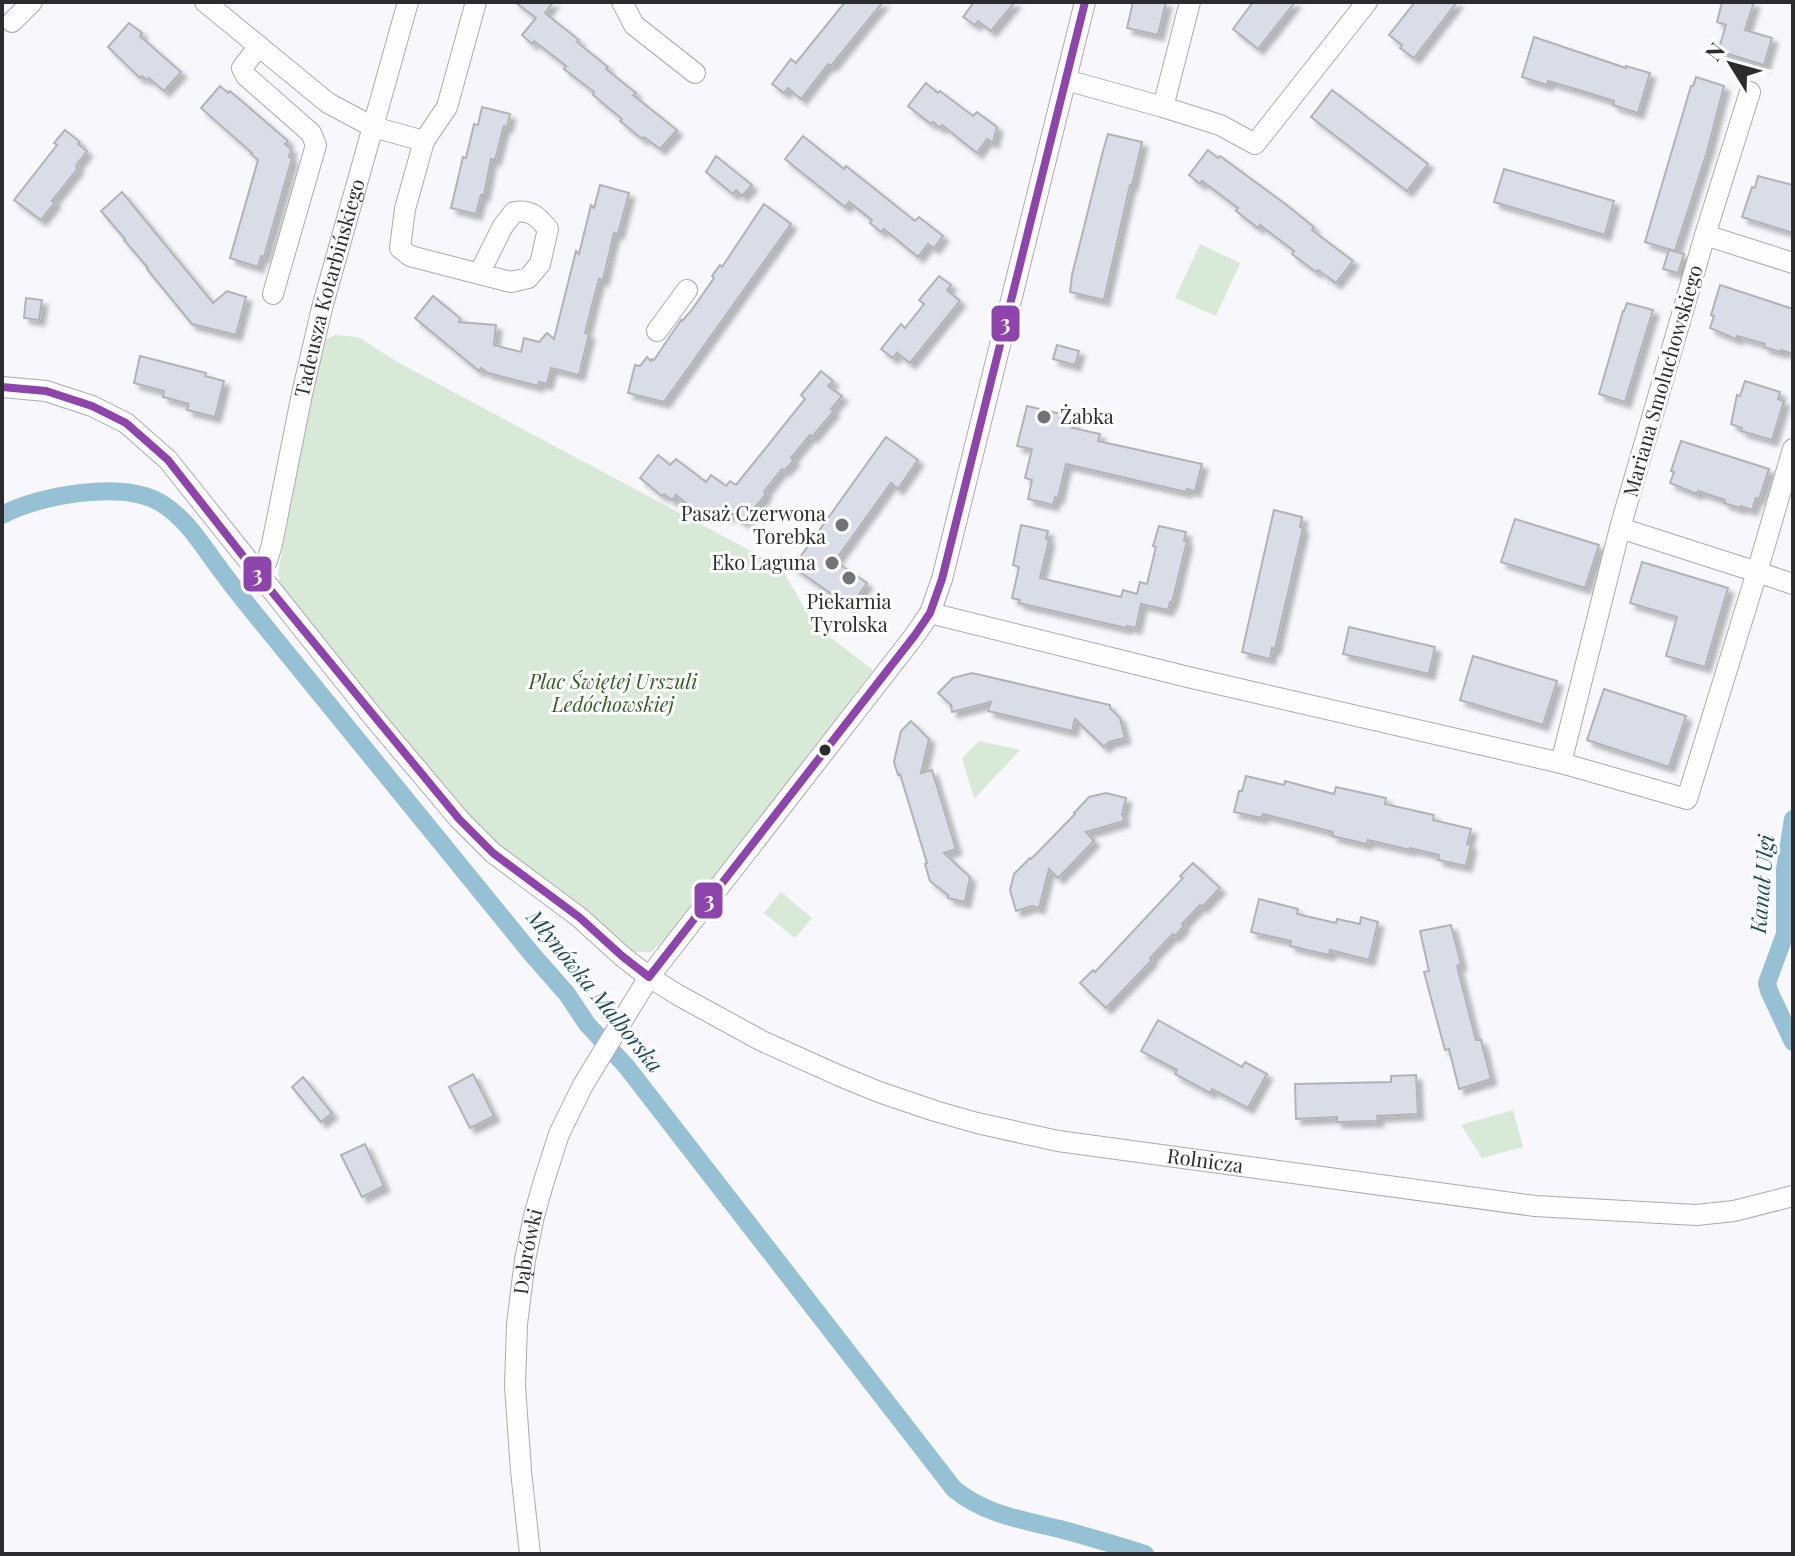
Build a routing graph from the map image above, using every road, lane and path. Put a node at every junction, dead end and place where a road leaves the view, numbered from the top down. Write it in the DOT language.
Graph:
graph roads {
  1 [pos="32,2"];
  2 [pos="205,2"];
  3 [pos="408,2"];
  4 [pos="476,2"];
  5 [pos="622,2"];
  6 [pos="1085,2"];
  7 [pos="1190,2"];
  8 [pos="1367,2"];
  9 [pos="12,22"];
  10 [pos="259,46"];
  11 [pos="695,73"];
  12 [pos="1066,80"];
  13 [pos="1750,92"];
  14 [pos="1163,107"];
  15 [pos="373,127"];
  16 [pos="424,141"];
  17 [pos="1705,235"];
  18 [pos="1793,263"];
  19 [pos="479,274"];
  20 [pos="687,290"];
  21 [pos="273,294"];
  22 [pos="657,331"];
  23 [pos="2,387"];
  24 [pos="1793,449"];
  25 [pos="1620,528"];
  26 [pos="254,570"];
  27 [pos="1757,572"];
  28 [pos="1793,584"];
  29 [pos="930,613"];
  30 [pos="1561,763"];
  31 [pos="649,977"];
  32 [pos="1793,1196"];
  33 [pos="530,1554"];
  1 -- 9 [label="street"];
  2 -- 10 [label="street"];
  3 -- 15 [label="street, Tadeusza Kotarbińskiego"];
  4 -- 16 [label="street"];
  5 -- 11 [label="street"];
  6 -- 12 [label="street, Dąbrówki"];
  7 -- 14 [label="street"];
  8 -- 14 [label="street"];
  10 -- 15 [label="street"];
  10 -- 21 [label="street"];
  12 -- 14 [label="street"];
  12 -- 29 [label="street, Dąbrówki"];
  13 -- 17 [label="street, Mariana Smoluchowskiego"];
  15 -- 16 [label="street"];
  15 -- 26 [label="street, Tadeusza Kotarbińskiego"];
  16 -- 19 [label="street"];
  17 -- 18 [label="street"];
  17 -- 25 [label="street, Mariana Smoluchowskiego"];
  20 -- 22 [label="street"];
  23 -- 26 [label="street, Rolnicza"];
  24 -- 27 [label="street"];
  25 -- 27 [label="street"];
  25 -- 30 [label="street, Mariana Smoluchowskiego"];
  26 -- 31 [label="street, Rolnicza"];
  27 -- 28 [label="street"];
  27 -- 30 [label="street"];
  29 -- 30 [label="street"];
  29 -- 31 [label="street, Dąbrówki"];
  31 -- 32 [label="street, Rolnicza"];
  31 -- 33 [label="street, Dąbrówki"];
}
